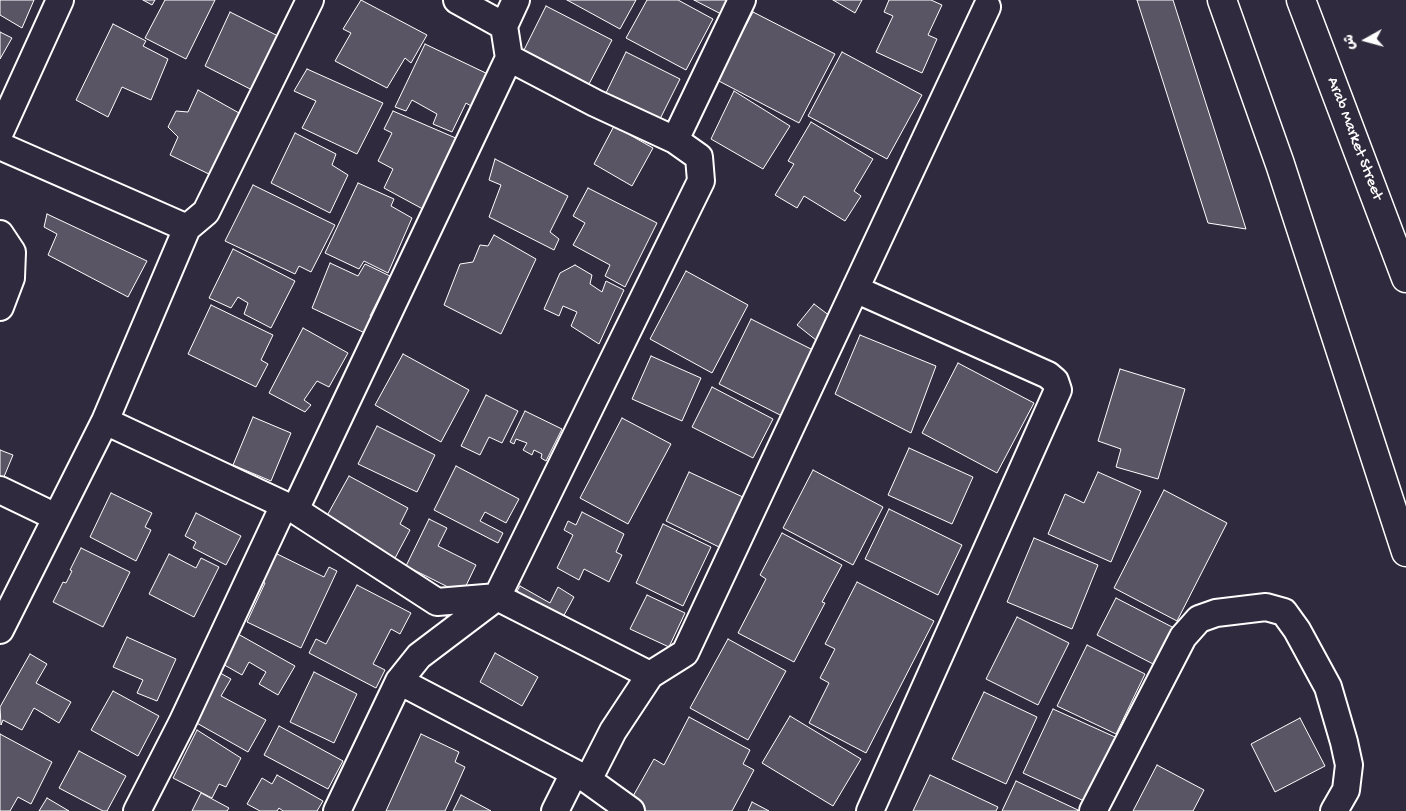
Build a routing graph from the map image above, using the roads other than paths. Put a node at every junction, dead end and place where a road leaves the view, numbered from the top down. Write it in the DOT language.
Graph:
graph roads {
  1 [pos="60,0"];
  2 [pos="310,0"];
  3 [pos="457,0"];
  4 [pos="516,0"];
  5 [pos="742,0"];
  6 [pos="1222,0"];
  7 [pos="1301,0"];
  8 [pos="987,8"];
  9 [pos="504,26"];
  10 [pos="508,58"];
  11 [pos="0,132"];
  12 [pos="675,140"];
  13 [pos="0,146"];
  14 [pos="187,228"];
  15 [pos="0,234"];
  16 [pos="1406,278"];
  17 [pos="855,289"];
  18 [pos="0,307"];
  19 [pos="104,421"];
  20 [pos="0,490"];
  21 [pos="289,507"];
  22 [pos="56,517"];
  23 [pos="1406,552"];
  24 [pos="497,598"];
  25 [pos="0,630"];
  26 [pos="650,676"];
  27 [pos="399,681"];
  28 [pos="581,777"];
  29 [pos="138,811"];
  30 [pos="337,811"];
  31 [pos="556,811"];
  32 [pos="631,811"];
  33 [pos="870,811"];
  34 [pos="1093,811"];
  35 [pos="1334,811"];
  1 -- 11 [label="street"];
  2 -- 14 [label="street"];
  3 -- 9 [label="street"];
  4 -- 9 [label="street"];
  5 -- 12 [label="street"];
  6 -- 23 [label="main road"];
  7 -- 16 [label="main road, Arab Market Street"];
  8 -- 17 [label="street"];
  9 -- 10 [label="street"];
  10 -- 12 [label="street"];
  10 -- 21 [label="street"];
  12 -- 24 [label="street"];
  13 -- 14 [label="street"];
  14 -- 19 [label="street"];
  15 -- 18 [label="street"];
  17 -- 26 [label="street"];
  17 -- 33 [label="street"];
  19 -- 21 [label="street"];
  19 -- 22 [label="street"];
  20 -- 22 [label="street"];
  21 -- 24 [label="street"];
  21 -- 29 [label="street"];
  22 -- 25 [label="street"];
  24 -- 26 [label="street"];
  24 -- 27 [label="street"];
  26 -- 28 [label="street"];
  27 -- 28 [label="street"];
  27 -- 30 [label="street"];
  28 -- 31 [label="street"];
  28 -- 32 [label="street"];
  34 -- 35 [label="street"];
}
